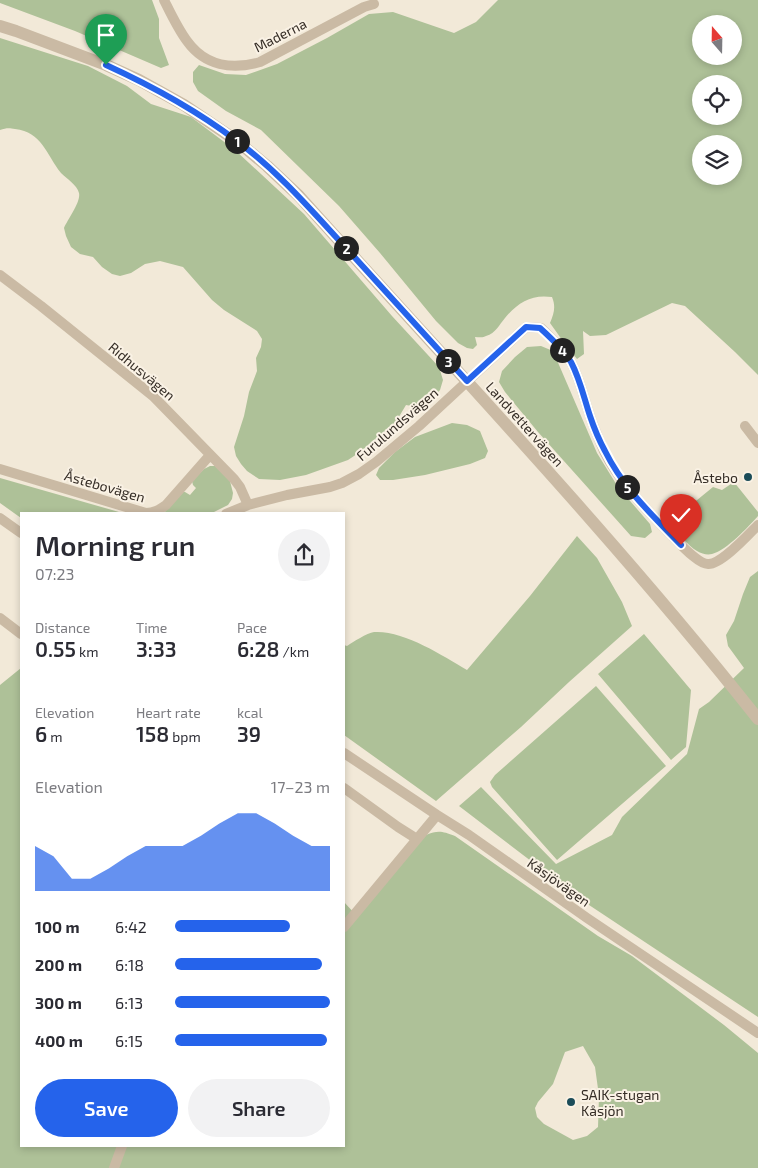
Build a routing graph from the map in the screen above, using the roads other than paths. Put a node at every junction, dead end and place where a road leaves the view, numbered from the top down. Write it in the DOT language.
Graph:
graph roads {
  1 [pos="164,0"];
  2 [pos="374,4"];
  3 [pos="0,26"];
  4 [pos="0,34"];
  5 [pos="49,44"];
  6 [pos="0,275"];
  7 [pos="467,381"];
  8 [pos="745,426"];
  9 [pos="758,443"];
  10 [pos="210,455"];
  11 [pos="0,469"];
  12 [pos="248,505"];
  13 [pos="146,512"];
  14 [pos="154,512"];
  15 [pos="231,512"];
  16 [pos="0,518"];
  17 [pos="758,525"];
  18 [pos="20,532"];
  19 [pos="0,618"];
  20 [pos="20,633"];
  21 [pos="758,720"];
  22 [pos="345,754"];
  23 [pos="345,789"];
  24 [pos="437,815"];
  25 [pos="417,839"];
  26 [pos="345,926"];
  27 [pos="758,1034"];
  28 [pos="122,1147"];
  29 [pos="114,1168"];
  1 -- 2 [label="street, Maderna"];
  3 -- 5 [label="street, Landvettervägen"];
  4 -- 5 [label="street, Landvettervägen"];
  5 -- 7 [label="street, Landvettervägen"];
  6 -- 10 [label="street, Ridhusvägen"];
  7 -- 12 [label="street, Furulundsvägen"];
  7 -- 17 [label="street"];
  7 -- 21 [label="street, Landvettervägen"];
  8 -- 9 [label="street"];
  10 -- 12 [label="street, Ridhusvägen"];
  10 -- 14 [label="street, Åstebovägen"];
  11 -- 13 [label="street, Åstebovägen"];
  12 -- 15 [label="street, Furulundsvägen"];
  16 -- 18 [label="street"];
  19 -- 20 [label="street"];
  22 -- 24 [label="street, Kåsjövägen"];
  23 -- 25 [label="street"];
  24 -- 25 [label="street"];
  24 -- 27 [label="street, Kåsjövägen"];
  25 -- 26 [label="street"];
  28 -- 29 [label="street"];
}
